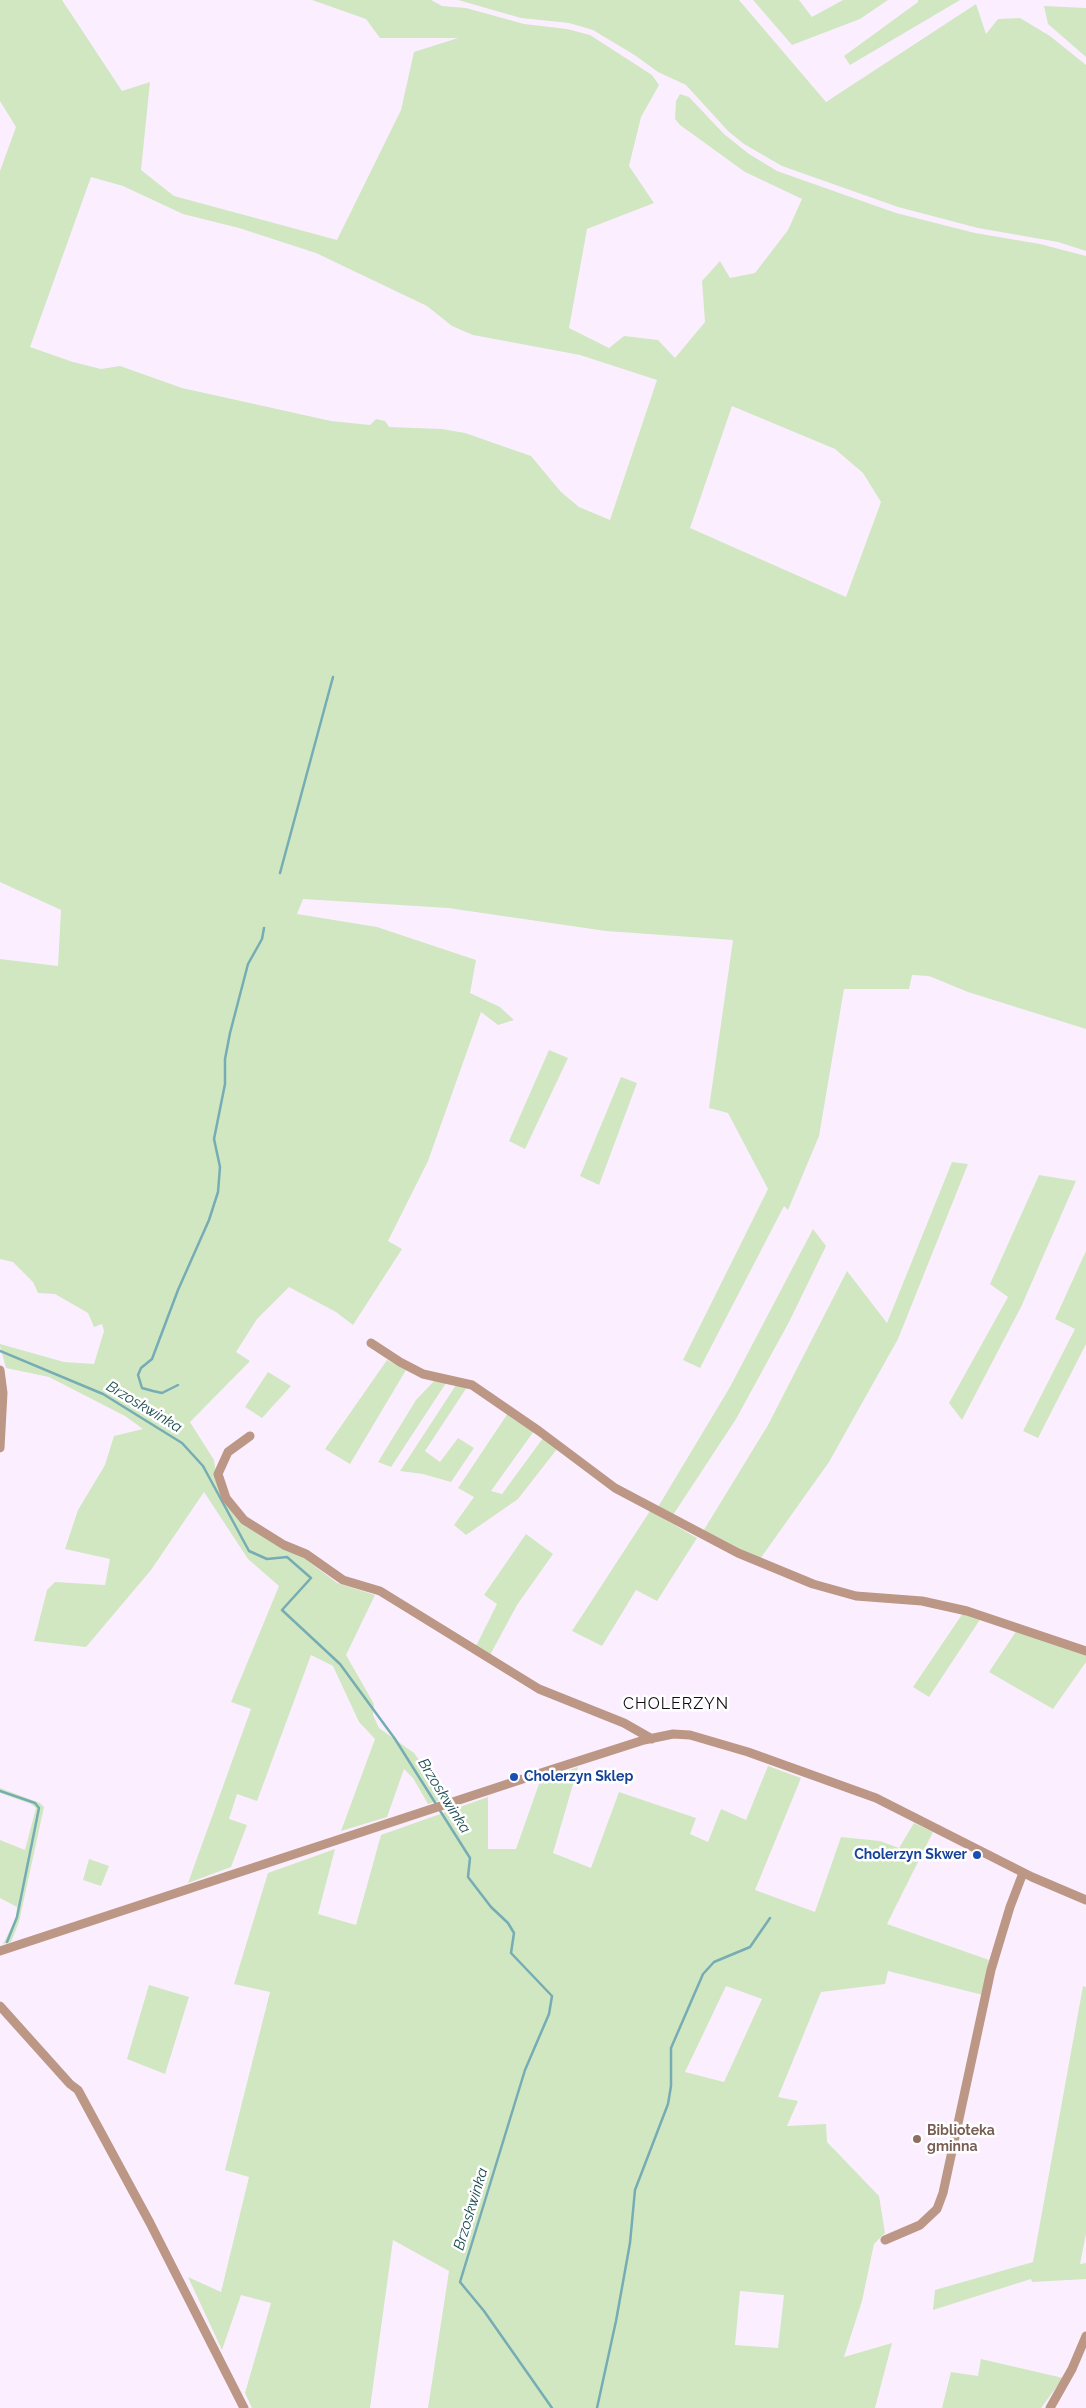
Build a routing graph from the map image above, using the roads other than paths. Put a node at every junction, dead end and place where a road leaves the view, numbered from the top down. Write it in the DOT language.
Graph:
graph roads {
  1 [pos="372,1343"];
  2 [pos="0,1370"];
  3 [pos="250,1436"];
  4 [pos="0,1448"];
  5 [pos="1086,1651"];
  6 [pos="652,1739"];
  7 [pos="1023,1873"];
  8 [pos="1086,1900"];
  9 [pos="0,1951"];
  10 [pos="0,2006"];
  11 [pos="885,2240"];
  12 [pos="1086,2336"];
  13 [pos="244,2408"];
  14 [pos="1050,2408"];
  1 -- 5 [label="street"];
  2 -- 4 [label="street"];
  3 -- 6 [label="street"];
  6 -- 7 [label="street"];
  6 -- 9 [label="street"];
  7 -- 8 [label="street"];
  7 -- 11 [label="street"];
  10 -- 13 [label="street"];
  12 -- 14 [label="street"];
}
